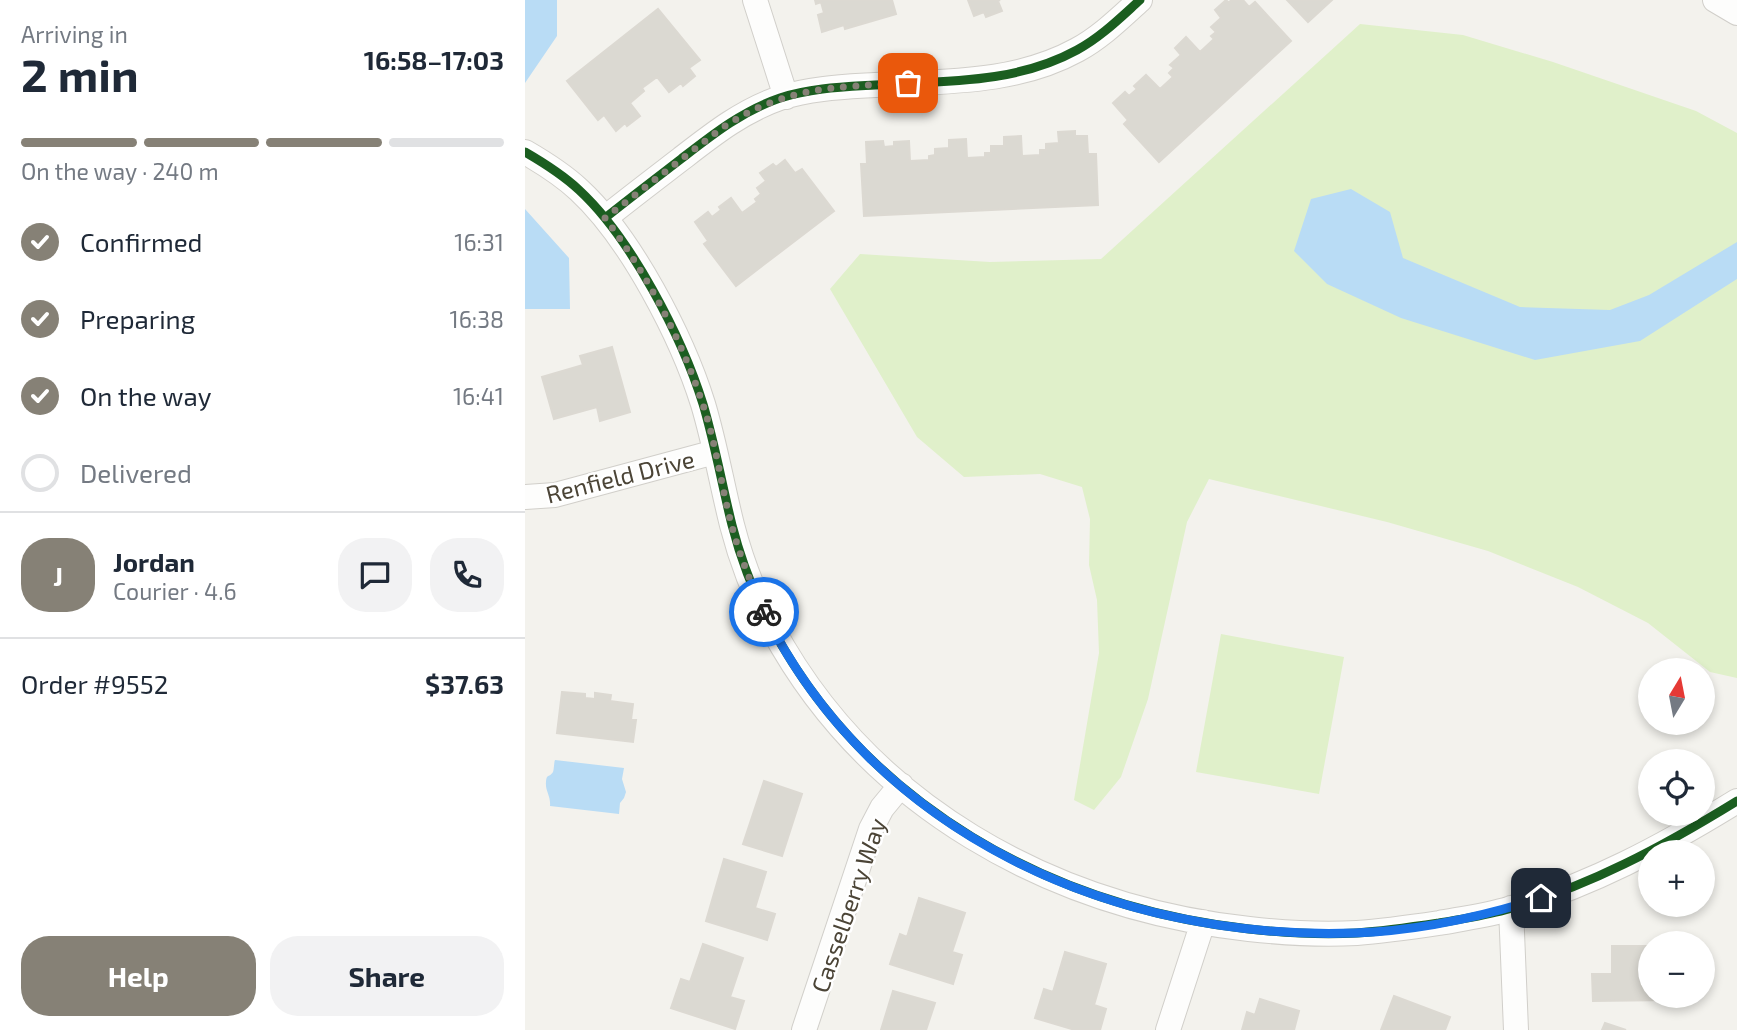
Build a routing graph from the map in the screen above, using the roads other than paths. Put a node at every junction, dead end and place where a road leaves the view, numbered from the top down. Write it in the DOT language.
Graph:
graph roads {
  1 [pos="755,0"];
  2 [pos="1140,0"];
  3 [pos="1715,0"];
  4 [pos="1737,13"];
  5 [pos="786,97"];
  6 [pos="525,152"];
  7 [pos="605,218"];
  8 [pos="715,452"];
  9 [pos="525,497"];
  10 [pos="901,785"];
  11 [pos="1737,801"];
  12 [pos="1511,908"];
  13 [pos="1203,922"];
  14 [pos="804,1030"];
  15 [pos="1168,1030"];
  16 [pos="1516,1030"];
  1 -- 5 [label="street"];
  2 -- 5 [label="street"];
  3 -- 4 [label="street"];
  5 -- 7 [label="street"];
  6 -- 7 [label="street"];
  7 -- 8 [label="street"];
  8 -- 9 [label="street, Renfield Drive"];
  8 -- 10 [label="street"];
  10 -- 13 [label="street"];
  10 -- 14 [label="street, Casselberry Way"];
  11 -- 12 [label="street"];
  12 -- 13 [label="street"];
  12 -- 16 [label="street"];
  13 -- 15 [label="street"];
}
